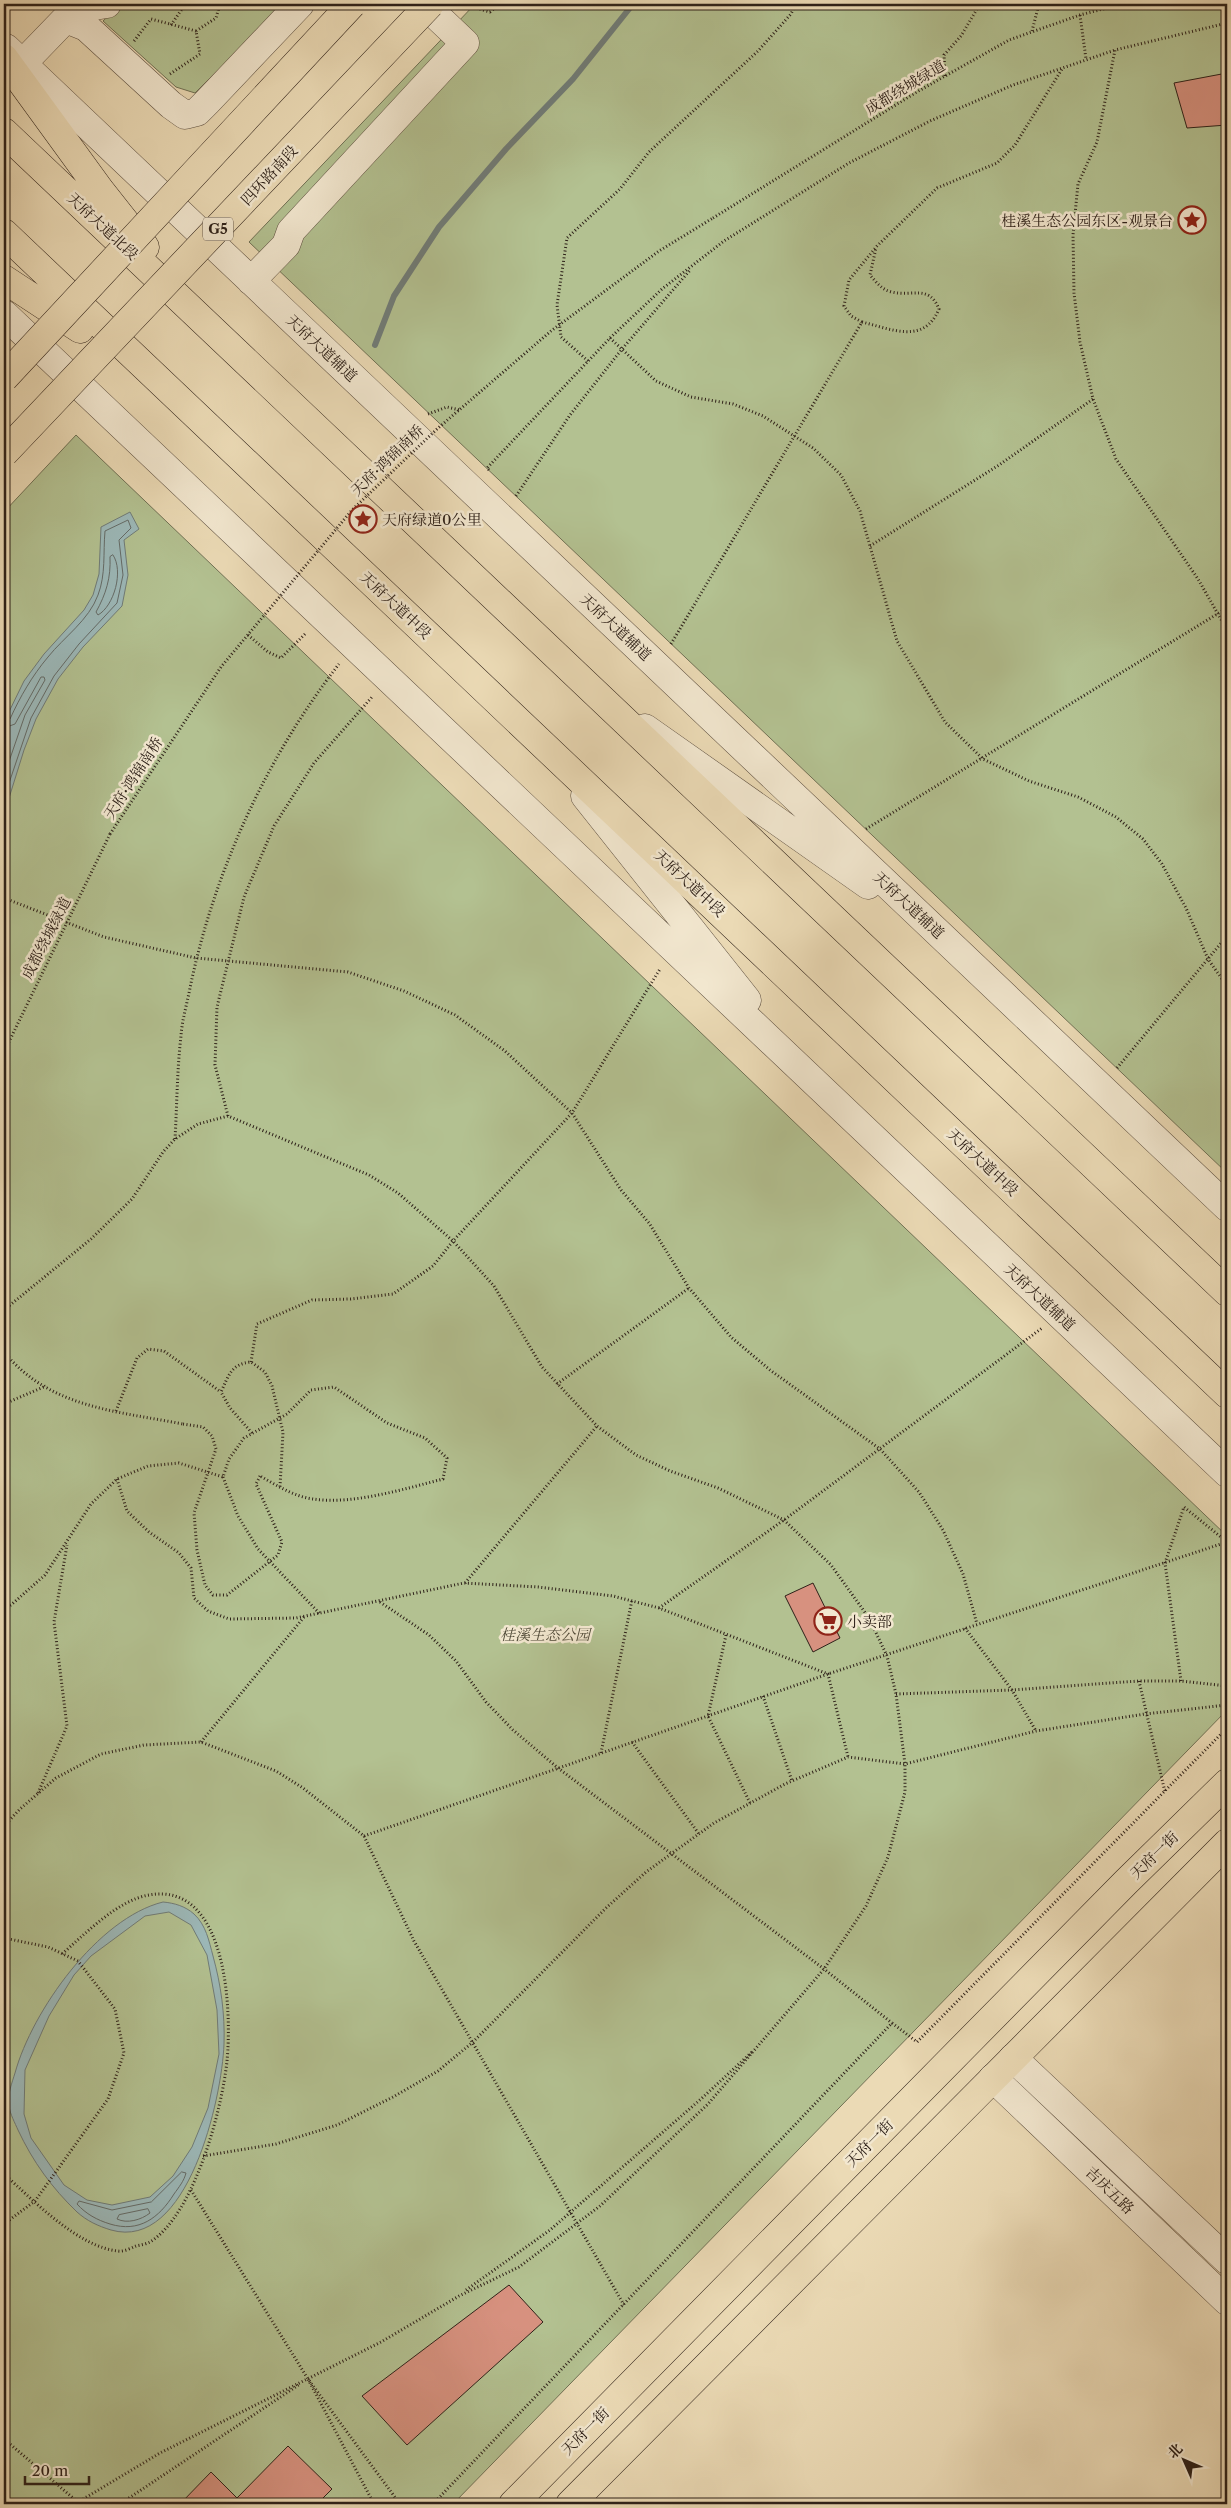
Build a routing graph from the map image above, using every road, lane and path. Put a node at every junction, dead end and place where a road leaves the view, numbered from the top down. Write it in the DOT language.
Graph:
graph roads {
  1 [pos="107,4"];
  2 [pos="188,4"];
  3 [pos="220,4"];
  4 [pos="300,4"];
  5 [pos="352,4"];
  6 [pos="424,4"];
  7 [pos="430,4"];
  8 [pos="463,4"];
  9 [pos="499,4"];
  10 [pos="796,4"];
  11 [pos="980,4"];
  12 [pos="1039,4"];
  13 [pos="1100,4"];
  14 [pos="1122,4"];
  15 [pos="70,9"];
  16 [pos="1100,10"];
  17 [pos="1080,15"];
  18 [pos="1227,23"];
  19 [pos="171,25"];
  20 [pos="1032,31"];
  21 [pos="196,32"];
  22 [pos="1115,50"];
  23 [pos="116,54"];
  24 [pos="10,56"];
  25 [pos="1086,59"];
  26 [pos="1062,68"];
  27 [pos="945,77"];
  28 [pos="151,86"];
  29 [pos="4,132"];
  30 [pos="713,218"];
  31 [pos="4,233"];
  32 [pos="877,246"];
  33 [pos="696,262"];
  34 [pos="4,279"];
  35 [pos="251,281"];
  36 [pos="4,314"];
  37 [pos="202,321"];
  38 [pos="862,322"];
  39 [pos="610,338"];
  40 [pos="622,349"];
  41 [pos="588,361"];
  42 [pos="152,374"];
  43 [pos="4,378"];
  44 [pos="1093,399"];
  45 [pos="460,410"];
  46 [pos="423,416"];
  47 [pos="795,436"];
  48 [pos="4,453"];
  49 [pos="487,468"];
  50 [pos="516,496"];
  51 [pos="870,546"];
  52 [pos="1227,608"];
  53 [pos="1218,614"];
  54 [pos="313,626"];
  55 [pos="1227,630"];
  56 [pos="248,635"];
  57 [pos="671,644"];
  58 [pos="329,677"];
  59 [pos="598,696"];
  60 [pos="362,708"];
  61 [pos="547,748"];
  62 [pos="983,758"];
  63 [pos="866,829"];
  64 [pos="110,834"];
  65 [pos="4,898"];
  66 [pos="67,921"];
  67 [pos="1227,936"];
  68 [pos="945,939"];
  69 [pos="196,958"];
  70 [pos="1208,959"];
  71 [pos="230,960"];
  72 [pos="650,984"];
  73 [pos="1227,986"];
  74 [pos="4,1052"];
  75 [pos="1117,1068"];
  76 [pos="808,1077"];
  77 [pos="572,1112"];
  78 [pos="228,1116"];
  79 [pos="175,1139"];
  80 [pos="1227,1207"];
  81 [pos="453,1241"];
  82 [pos="689,1288"];
  83 [pos="1227,1292"];
  84 [pos="4,1310"];
  85 [pos="1024,1342"];
  86 [pos="4,1352"];
  87 [pos="252,1362"];
  88 [pos="557,1384"];
  89 [pos="46,1386"];
  90 [pos="222,1392"];
  91 [pos="1227,1394"];
  92 [pos="4,1404"];
  93 [pos="116,1411"];
  94 [pos="280,1418"];
  95 [pos="597,1426"];
  96 [pos="252,1433"];
  97 [pos="880,1449"];
  98 [pos="1223,1467"];
  99 [pos="223,1478"];
  100 [pos="117,1480"];
  101 [pos="280,1487"];
  102 [pos="784,1520"];
  103 [pos="1227,1542"];
  104 [pos="67,1543"];
  105 [pos="1165,1563"];
  106 [pos="464,1584"];
  107 [pos="632,1600"];
  108 [pos="380,1602"];
  109 [pos="659,1608"];
  110 [pos="4,1609"];
  111 [pos="320,1614"];
  112 [pos="305,1617"];
  113 [pos="977,1624"];
  114 [pos="965,1628"];
  115 [pos="726,1635"];
  116 [pos="887,1656"];
  117 [pos="828,1674"];
  118 [pos="1139,1681"];
  119 [pos="1181,1681"];
  120 [pos="1227,1686"];
  121 [pos="1012,1690"];
  122 [pos="896,1694"];
  123 [pos="763,1696"];
  124 [pos="1227,1705"];
  125 [pos="1145,1714"];
  126 [pos="708,1716"];
  127 [pos="1227,1728"];
  128 [pos="1036,1731"];
  129 [pos="201,1742"];
  130 [pos="632,1742"];
  131 [pos="601,1753"];
  132 [pos="848,1757"];
  133 [pos="905,1764"];
  134 [pos="558,1768"];
  135 [pos="792,1781"];
  136 [pos="1227,1783"];
  137 [pos="1166,1792"];
  138 [pos="38,1794"];
  139 [pos="750,1803"];
  140 [pos="4,1826"];
  141 [pos="699,1834"];
  142 [pos="364,1836"];
  143 [pos="1227,1843"];
  144 [pos="672,1854"];
  145 [pos="4,1938"];
  146 [pos="62,1954"];
  147 [pos="824,1969"];
  148 [pos="892,2023"];
  149 [pos="768,2037"];
  150 [pos="473,2042"];
  151 [pos="1013,2058"];
  152 [pos="993,2078"];
  153 [pos="203,2156"];
  154 [pos="4,2174"];
  155 [pos="191,2190"];
  156 [pos="35,2201"];
  157 [pos="572,2211"];
  158 [pos="578,2223"];
  159 [pos="4,2224"];
  160 [pos="1227,2260"];
  161 [pos="459,2296"];
  162 [pos="1227,2301"];
  163 [pos="624,2305"];
  164 [pos="308,2379"];
  165 [pos="4,2436"];
  166 [pos="77,2504"];
  167 [pos="120,2504"];
  168 [pos="374,2504"];
  169 [pos="400,2504"];
  170 [pos="433,2504"];
  171 [pos="513,2504"];
  172 [pos="570,2504"];
  1 -- 15 [label="street"];
  2 -- 19 [label="path"];
  3 -- 21 [label="path"];
  4 -- 28 [label="street"];
  5 -- 43 [label="main road, bridge"];
  6 -- 35 [label="street"];
  7 -- 48 [label="main road, 四环路南段 / G5, bridge"];
  8 -- 9 [label="path"];
  10 -- 41 [label="path"];
  11 -- 27 [label="path"];
  12 -- 20 [label="path"];
  13 -- 16 [label="path"];
  14 -- 16 [label="path, 成都绕城绿道"];
  15 -- 23 [label="street"];
  15 -- 24 [label="street"];
  16 -- 17 [label="path, 成都绕城绿道"];
  17 -- 20 [label="path, 成都绕城绿道"];
  17 -- 25 [label="path"];
  18 -- 22 [label="path"];
  19 -- 21 [label="path"];
  19 -- 23 [label="path"];
  20 -- 27 [label="path, 成都绕城绿道"];
  21 -- 28 [label="path"];
  22 -- 25 [label="path"];
  22 -- 44 [label="path"];
  23 -- 28 [label="street"];
  24 -- 35 [label="street, 天府大道辅道"];
  24 -- 37 [label="main road"];
  25 -- 26 [label="path"];
  26 -- 32 [label="path"];
  26 -- 33 [label="path"];
  27 -- 30 [label="path, 成都绕城绿道"];
  29 -- 37 [label="main road, 天府大道北段"];
  30 -- 45 [label="path, 天府·鸿锦南桥, bridge"];
  31 -- 42 [label="main road"];
  32 -- 38 [label="path"];
  32 -- 38 [label="path"];
  33 -- 39 [label="path"];
  33 -- 40 [label="path"];
  34 -- 42 [label="main road"];
  35 -- 68 [label="street, 天府大道辅道"];
  36 -- 76 [label="street, 天府大道辅道"];
  37 -- 59 [label="main road"];
  38 -- 47 [label="path"];
  39 -- 40 [label="path"];
  39 -- 41 [label="path"];
  40 -- 47 [label="path"];
  40 -- 50 [label="path"];
  41 -- 49 [label="path"];
  42 -- 61 [label="main road, 天府大道中段"];
  44 -- 51 [label="path"];
  44 -- 53 [label="path"];
  45 -- 46 [label="path"];
  45 -- 56 [label="path, 天府·鸿锦南桥, bridge"];
  47 -- 51 [label="path"];
  47 -- 57 [label="path"];
  51 -- 62 [label="path"];
  52 -- 53 [label="path"];
  53 -- 55 [label="path"];
  53 -- 62 [label="path"];
  54 -- 56 [label="path"];
  56 -- 64 [label="path, 天府·鸿锦南桥, bridge"];
  58 -- 69 [label="path"];
  59 -- 68 [label="street"];
  59 -- 83 [label="main road"];
  60 -- 71 [label="path"];
  61 -- 76 [label="street"];
  61 -- 91 [label="main road, 天府大道中段"];
  62 -- 63 [label="path"];
  62 -- 70 [label="path"];
  64 -- 66 [label="path, 成都绕城绿道"];
  65 -- 66 [label="path"];
  66 -- 69 [label="path"];
  66 -- 74 [label="path, 成都绕城绿道"];
  67 -- 70 [label="path"];
  68 -- 80 [label="street, 天府大道辅道"];
  69 -- 71 [label="path"];
  69 -- 79 [label="path"];
  70 -- 73 [label="path"];
  70 -- 75 [label="path"];
  71 -- 77 [label="path"];
  71 -- 78 [label="path"];
  72 -- 77 [label="path"];
  76 -- 98 [label="street, 天府大道辅道"];
  77 -- 81 [label="path"];
  77 -- 82 [label="path"];
  78 -- 79 [label="path"];
  78 -- 81 [label="path"];
  79 -- 84 [label="path"];
  81 -- 87 [label="path"];
  81 -- 88 [label="path"];
  82 -- 88 [label="path"];
  82 -- 97 [label="path"];
  85 -- 97 [label="path"];
  86 -- 89 [label="path"];
  87 -- 90 [label="path"];
  87 -- 94 [label="path"];
  88 -- 95 [label="path"];
  89 -- 92 [label="path"];
  89 -- 93 [label="path"];
  90 -- 93 [label="path"];
  90 -- 96 [label="path"];
  93 -- 101 [label="path, bridge"];
  94 -- 96 [label="path"];
  94 -- 101 [label="path"];
  94 -- 101 [label="path"];
  95 -- 102 [label="path"];
  95 -- 106 [label="path"];
  96 -- 99 [label="path"];
  97 -- 102 [label="path"];
  97 -- 113 [label="path"];
  99 -- 100 [label="path"];
  99 -- 111 [label="path"];
  100 -- 104 [label="path"];
  100 -- 112 [label="path"];
  102 -- 109 [label="path"];
  102 -- 116 [label="path"];
  103 -- 105 [label="path"];
  103 -- 105 [label="path"];
  104 -- 110 [label="path"];
  104 -- 138 [label="path"];
  105 -- 113 [label="path"];
  105 -- 119 [label="path"];
  106 -- 107 [label="path"];
  106 -- 108 [label="path"];
  107 -- 109 [label="path"];
  107 -- 131 [label="path"];
  108 -- 111 [label="path"];
  108 -- 134 [label="path"];
  109 -- 115 [label="path"];
  111 -- 112 [label="path"];
  112 -- 129 [label="path"];
  113 -- 114 [label="path"];
  114 -- 116 [label="path"];
  114 -- 121 [label="path"];
  115 -- 117 [label="path"];
  115 -- 126 [label="path"];
  116 -- 117 [label="path"];
  116 -- 122 [label="path"];
  117 -- 123 [label="path"];
  117 -- 132 [label="path"];
  118 -- 119 [label="path"];
  118 -- 121 [label="path"];
  118 -- 125 [label="path"];
  119 -- 120 [label="path"];
  121 -- 122 [label="path"];
  121 -- 128 [label="path"];
  122 -- 133 [label="path"];
  123 -- 126 [label="path"];
  123 -- 135 [label="path"];
  124 -- 125 [label="path"];
  125 -- 128 [label="path"];
  125 -- 137 [label="path"];
  126 -- 130 [label="path"];
  126 -- 139 [label="path"];
  127 -- 137 [label="path"];
  128 -- 133 [label="path"];
  129 -- 138 [label="path"];
  129 -- 142 [label="path"];
  130 -- 131 [label="path"];
  130 -- 141 [label="path"];
  131 -- 134 [label="path"];
  132 -- 133 [label="path"];
  132 -- 135 [label="path"];
  133 -- 147 [label="path"];
  134 -- 142 [label="path"];
  134 -- 144 [label="path"];
  135 -- 139 [label="path"];
  136 -- 171 [label="main road, 天府一街"];
  137 -- 148 [label="path"];
  138 -- 140 [label="path"];
  139 -- 141 [label="path"];
  141 -- 144 [label="path"];
  142 -- 150 [label="path"];
  143 -- 151 [label="main road"];
  144 -- 147 [label="path"];
  144 -- 150 [label="path"];
  145 -- 146 [label="path"];
  146 -- 153 [label="path"];
  146 -- 156 [label="path"];
  147 -- 148 [label="path"];
  147 -- 149 [label="path"];
  148 -- 163 [label="path"];
  149 -- 157 [label="path"];
  149 -- 158 [label="path"];
  150 -- 153 [label="path"];
  150 -- 157 [label="path"];
  151 -- 152 [label="main road"];
  151 -- 160 [label="street, 吉庆五路"];
  152 -- 162 [label="street, 吉庆五路"];
  152 -- 172 [label="main road"];
  153 -- 155 [label="path"];
  154 -- 156 [label="path"];
  155 -- 156 [label="path"];
  155 -- 164 [label="path"];
  156 -- 159 [label="path"];
  157 -- 158 [label="path"];
  157 -- 161 [label="path"];
  158 -- 161 [label="path"];
  158 -- 163 [label="path"];
  161 -- 164 [label="path"];
  163 -- 170 [label="path"];
  164 -- 166 [label="path"];
  164 -- 167 [label="path"];
  164 -- 168 [label="path"];
  164 -- 169 [label="path"];
  165 -- 166 [label="path"];
}
